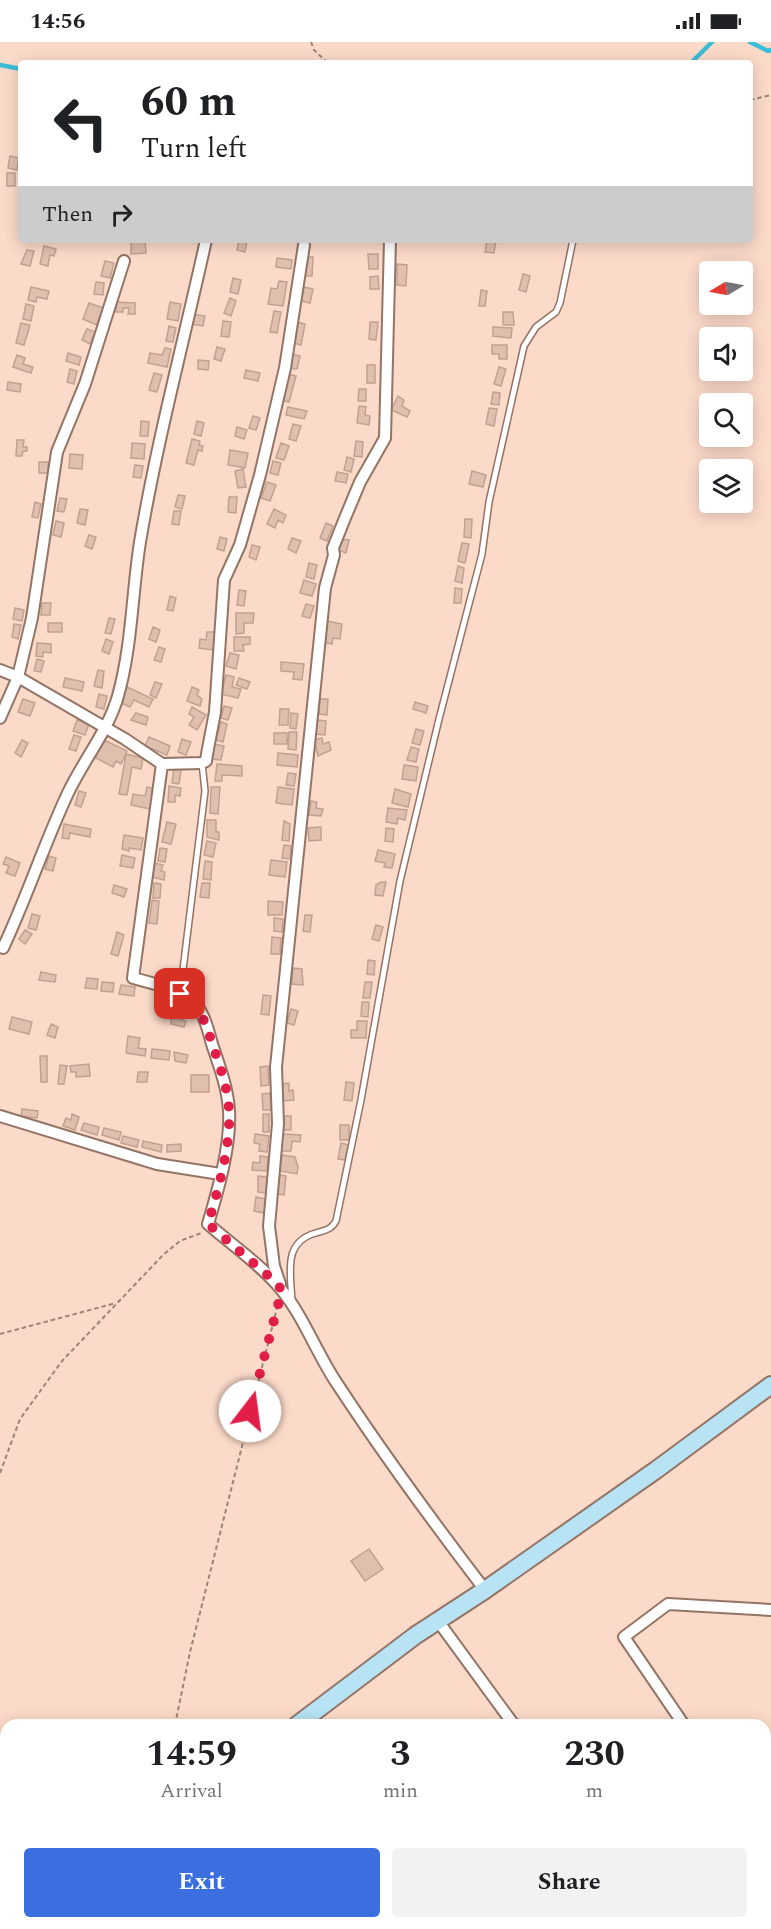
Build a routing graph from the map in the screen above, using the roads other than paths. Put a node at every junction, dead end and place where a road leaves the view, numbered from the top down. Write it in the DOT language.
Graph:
graph roads {
  1 [pos="205,243"];
  2 [pos="390,243"];
  3 [pos="572,243"];
  4 [pos="304,245"];
  5 [pos="124,261"];
  6 [pos="0,670"];
  7 [pos="18,677"];
  8 [pos="0,718"];
  9 [pos="104,727"];
  10 [pos="162,764"];
  11 [pos="201,764"];
  12 [pos="3,948"];
  13 [pos="180,994"];
  14 [pos="0,1116"];
  15 [pos="220,1174"];
  16 [pos="282,1290"];
  17 [pos="292,1306"];
  18 [pos="771,1385"];
  19 [pos="485,1590"];
  20 [pos="771,1610"];
  21 [pos="438,1621"];
  22 [pos="305,1719"];
  23 [pos="510,1719"];
  24 [pos="680,1719"];
  1 -- 9 [label="street"];
  2 -- 16 [label="street"];
  3 -- 17 [label="lane"];
  4 -- 11 [label="street"];
  5 -- 7 [label="street"];
  6 -- 7 [label="street"];
  7 -- 8 [label="street"];
  7 -- 9 [label="street"];
  9 -- 10 [label="street"];
  9 -- 12 [label="street"];
  10 -- 11 [label="street"];
  10 -- 13 [label="street"];
  11 -- 13 [label="lane"];
  13 -- 15 [label="street"];
  14 -- 15 [label="street"];
  15 -- 16 [label="street"];
  16 -- 17 [label="street"];
  17 -- 19 [label="street"];
  18 -- 19 [label="street"];
  19 -- 21 [label="street"];
  20 -- 24 [label="street"];
  21 -- 22 [label="street"];
  21 -- 23 [label="street"];
}
